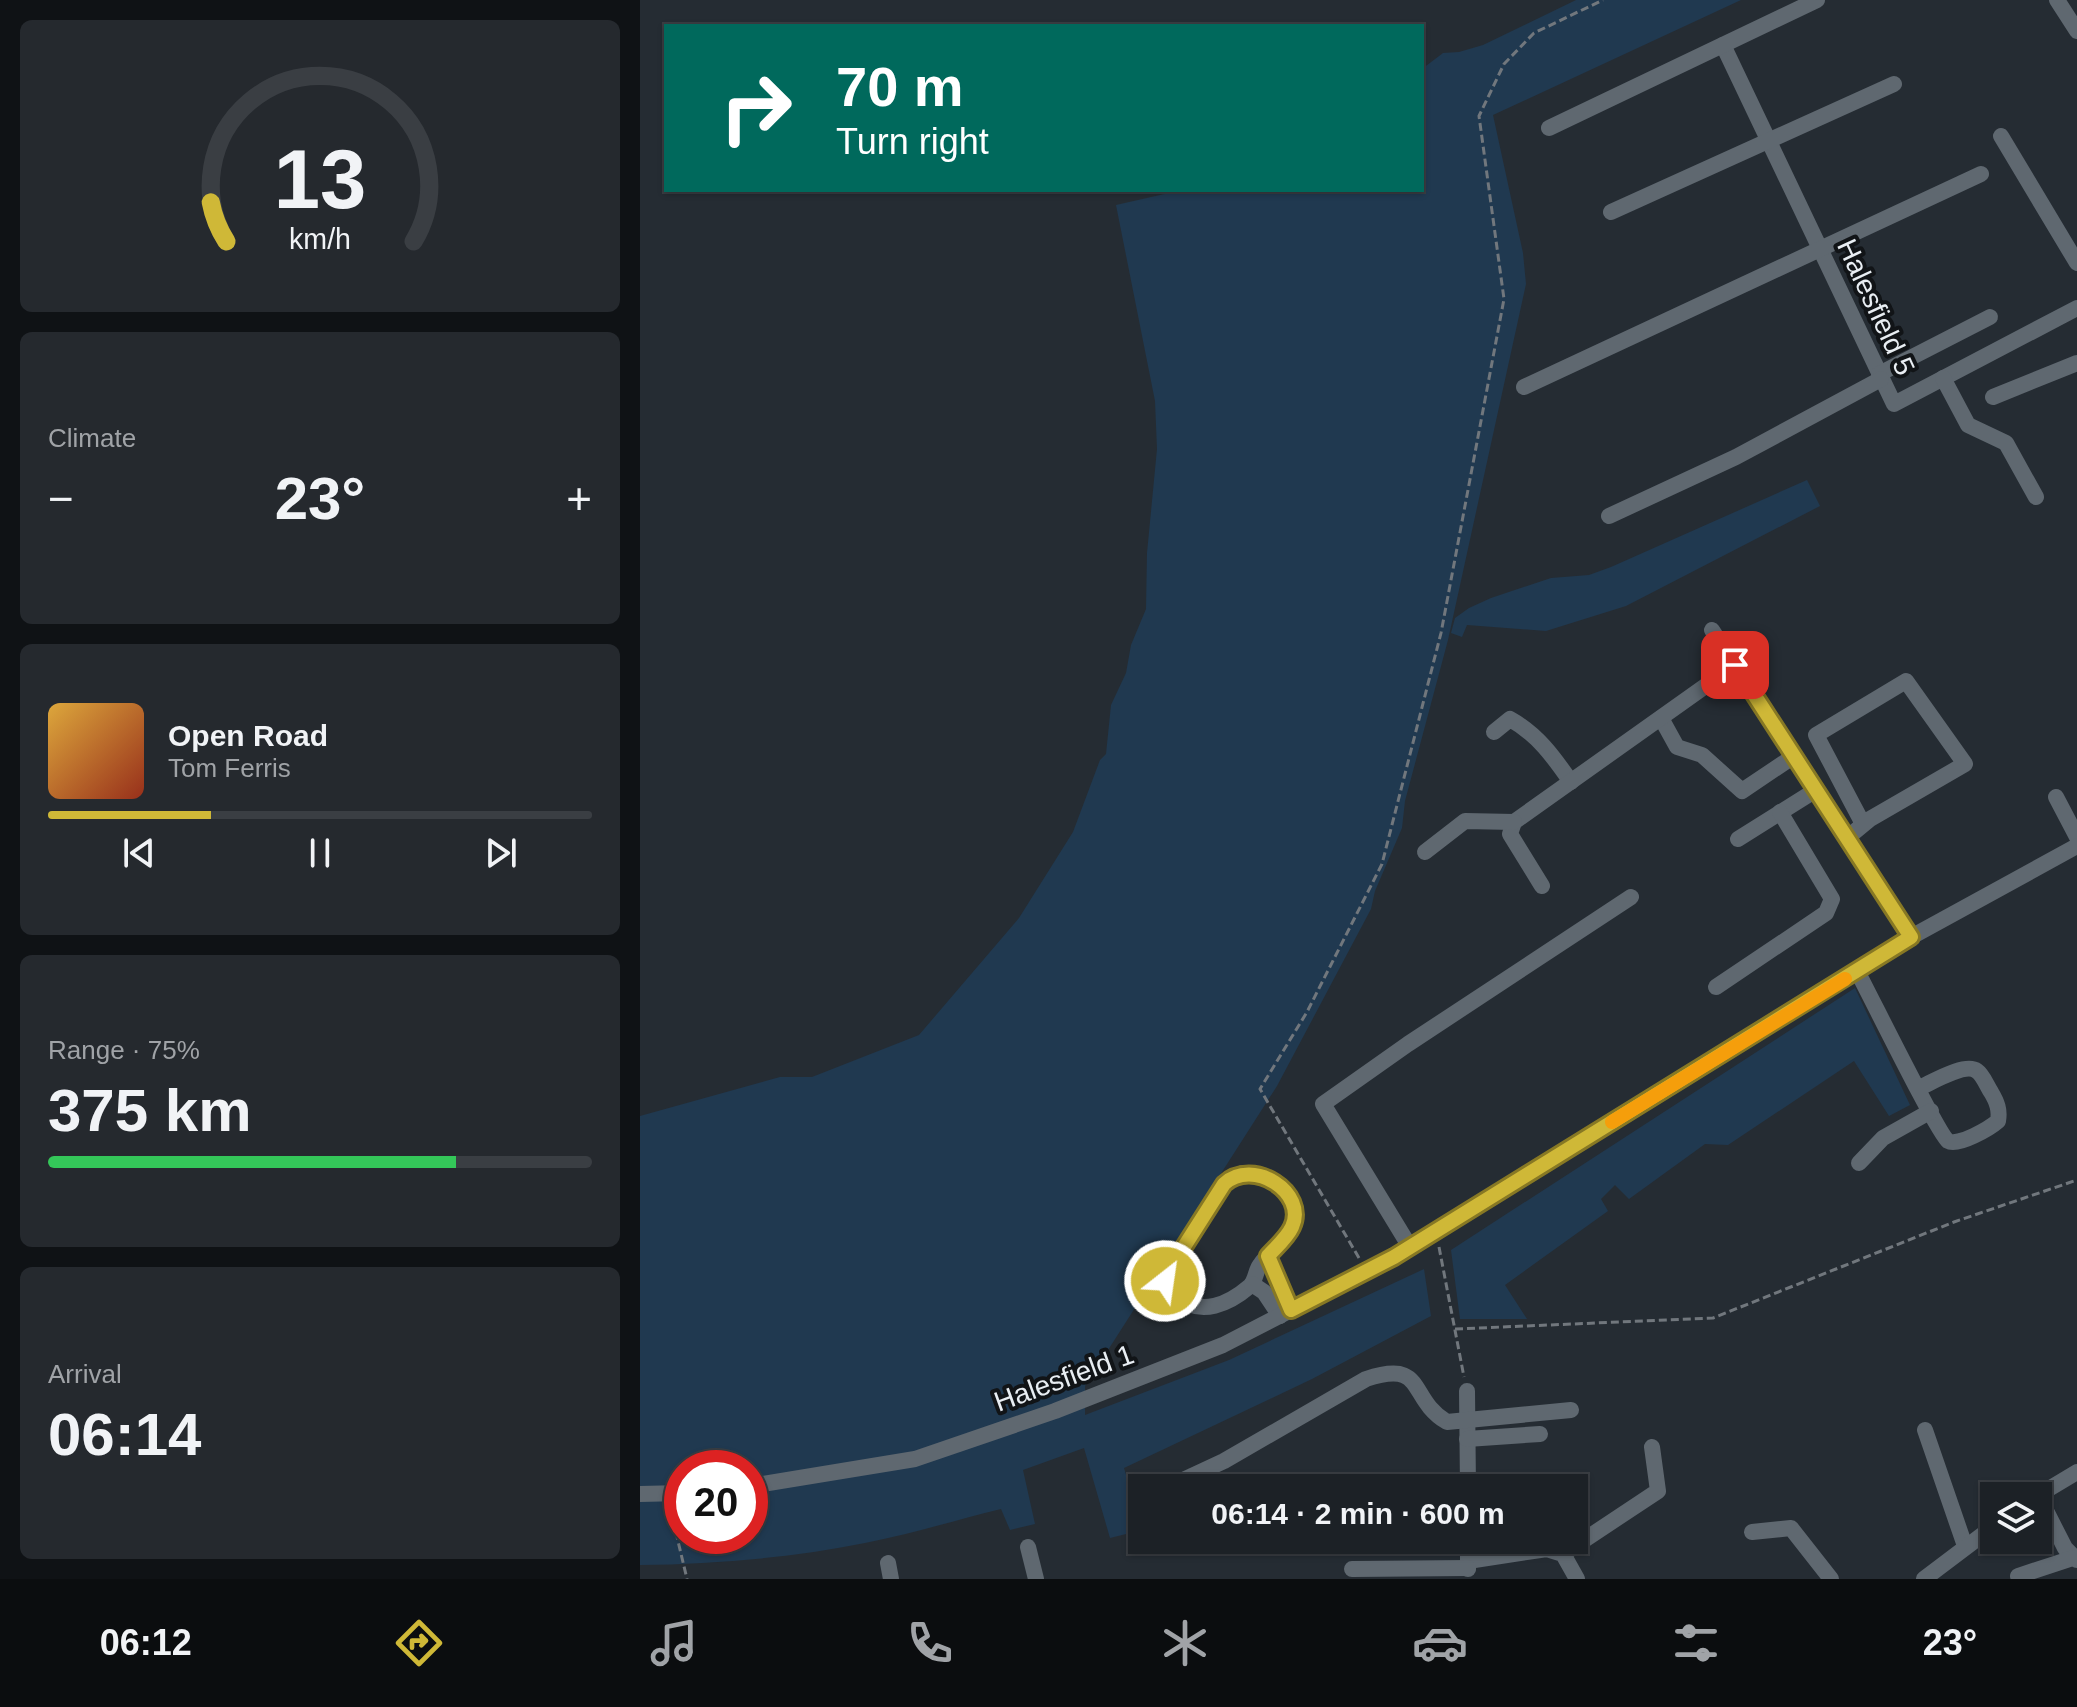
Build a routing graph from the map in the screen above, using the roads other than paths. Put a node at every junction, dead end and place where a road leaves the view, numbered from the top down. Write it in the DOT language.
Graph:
graph roads {
  1 [pos="1817,0"];
  2 [pos="2057,0"];
  3 [pos="2077,31"];
  4 [pos="1723,45"];
  5 [pos="1894,84"];
  6 [pos="1549,128"];
  7 [pos="2001,136"];
  8 [pos="1769,141"];
  9 [pos="1981,174"];
  10 [pos="1611,212"];
  11 [pos="1820,249"];
  12 [pos="2077,263"];
  13 [pos="2077,308"];
  14 [pos="1990,317"];
  15 [pos="2077,363"];
  16 [pos="1880,376"];
  17 [pos="1943,378"];
  18 [pos="1524,387"];
  19 [pos="1993,397"];
  20 [pos="2036,497"];
  21 [pos="1609,516"];
  22 [pos="1712,630"];
  23 [pos="1735,665"];
  24 [pos="1661,718"];
  25 [pos="1494,732"];
  26 [pos="1794,756"];
  27 [pos="1571,782"];
  28 [pos="1816,790"];
  29 [pos="2056,797"];
  30 [pos="1780,812"];
  31 [pos="1514,822"];
  32 [pos="1863,824"];
  33 [pos="2077,837"];
  34 [pos="1847,838"];
  35 [pos="1738,839"];
  36 [pos="2077,846"];
  37 [pos="1425,852"];
  38 [pos="1542,886"];
  39 [pos="1631,897"];
  40 [pos="1911,937"];
  41 [pos="1857,971"];
  42 [pos="1716,987"];
  43 [pos="1919,1088"];
  44 [pos="1931,1111"];
  45 [pos="1859,1163"];
  46 [pos="1410,1247"];
  47 [pos="1268,1256"];
  48 [pos="1252,1284"];
  49 [pos="1285,1313"];
  50 [pos="1467,1391"];
  51 [pos="1571,1410"];
  52 [pos="1467,1420"];
  53 [pos="1925,1430"];
  54 [pos="1540,1434"];
  55 [pos="1467,1439"];
  56 [pos="1652,1447"];
  57 [pos="2077,1472"];
  58 [pos="1196,1474"];
  59 [pos="1468,1474"];
  60 [pos="768,1483"];
  61 [pos="2052,1487"];
  62 [pos="640,1494"];
  63 [pos="664,1498"];
  64 [pos="2052,1523"];
  65 [pos="1752,1532"];
  66 [pos="1980,1536"];
  67 [pos="1588,1537"];
  68 [pos="1965,1546"];
  69 [pos="1028,1547"];
  70 [pos="1527,1554"];
  71 [pos="1563,1554"];
  72 [pos="2075,1559"];
  73 [pos="1352,1569"];
  74 [pos="1468,1569"];
  75 [pos="2018,1576"];
  76 [pos="1036,1579"];
  77 [pos="1577,1579"];
  78 [pos="1831,1579"];
  79 [pos="1924,1579"];
  1 -- 4 [label="street"];
  2 -- 3 [label="street"];
  4 -- 6 [label="street"];
  4 -- 8 [label="street, Halesfield 5"];
  5 -- 8 [label="street"];
  7 -- 12 [label="street"];
  8 -- 10 [label="street"];
  8 -- 11 [label="street, Halesfield 5"];
  9 -- 11 [label="street"];
  11 -- 16 [label="street, Halesfield 5"];
  11 -- 18 [label="street"];
  13 -- 17 [label="street, Halesfield 5"];
  14 -- 16 [label="street"];
  15 -- 19 [label="street"];
  16 -- 17 [label="street, Halesfield 5"];
  16 -- 21 [label="street"];
  17 -- 20 [label="street"];
  22 -- 23 [label="street"];
  23 -- 24 [label="street"];
  23 -- 26 [label="street"];
  24 -- 26 [label="street"];
  24 -- 27 [label="street"];
  25 -- 27 [label="street"];
  26 -- 28 [label="street"];
  27 -- 31 [label="street"];
  28 -- 30 [label="street"];
  28 -- 34 [label="street"];
  29 -- 33 [label="street"];
  30 -- 35 [label="street"];
  30 -- 42 [label="street"];
  31 -- 37 [label="street"];
  31 -- 38 [label="street"];
  32 -- 32 [label="street"];
  32 -- 34 [label="street"];
  34 -- 40 [label="street"];
  36 -- 40 [label="street, Halesfield 1"];
  39 -- 46 [label="street"];
  40 -- 41 [label="street, Halesfield 1"];
  41 -- 43 [label="street"];
  41 -- 46 [label="street, Halesfield 1"];
  43 -- 44 [label="street"];
  43 -- 44 [label="street"];
  44 -- 45 [label="street"];
  46 -- 49 [label="street, Halesfield 1"];
  47 -- 48 [label="street"];
  47 -- 48 [label="street"];
  47 -- 49 [label="street"];
  48 -- 49 [label="street"];
  49 -- 60 [label="street, Halesfield 1"];
  50 -- 52 [label="street"];
  51 -- 52 [label="street"];
  52 -- 55 [label="street"];
  52 -- 58 [label="street"];
  53 -- 68 [label="street"];
  54 -- 55 [label="street"];
  55 -- 59 [label="street"];
  56 -- 67 [label="street"];
  57 -- 61 [label="street"];
  62 -- 63 [label="street"];
  64 -- 72 [label="street"];
  65 -- 78 [label="street"];
  66 -- 68 [label="street"];
  68 -- 79 [label="street"];
  69 -- 76 [label="street"];
  70 -- 74 [label="street"];
  71 -- 77 [label="street"];
  72 -- 75 [label="street"];
  73 -- 74 [label="street"];
}
